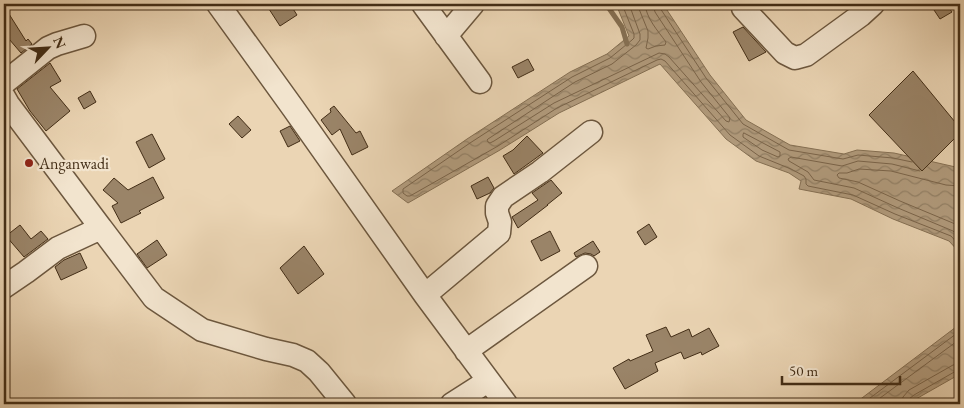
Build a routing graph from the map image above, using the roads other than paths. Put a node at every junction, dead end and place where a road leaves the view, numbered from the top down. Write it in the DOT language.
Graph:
graph roads {
  1 [pos="218,4"];
  2 [pos="423,4"];
  3 [pos="473,4"];
  4 [pos="873,4"];
  5 [pos="743,8"];
  6 [pos="84,36"];
  7 [pos="446,36"];
  8 [pos="480,82"];
  9 [pos="4,83"];
  10 [pos="4,97"];
  11 [pos="591,132"];
  12 [pos="101,228"];
  13 [pos="586,266"];
  14 [pos="4,287"];
  15 [pos="425,295"];
  16 [pos="466,350"];
  17 [pos="488,381"];
  18 [pos="344,404"];
  19 [pos="452,404"];
  20 [pos="506,404"];
  1 -- 15 [label="street"];
  2 -- 7 [label="street"];
  3 -- 7 [label="street"];
  4 -- 5 [label="street"];
  6 -- 9 [label="street"];
  7 -- 8 [label="street"];
  10 -- 12 [label="street"];
  11 -- 15 [label="street"];
  12 -- 14 [label="street"];
  12 -- 18 [label="street"];
  13 -- 16 [label="street"];
  15 -- 16 [label="street"];
  16 -- 17 [label="street"];
  17 -- 19 [label="street"];
  17 -- 20 [label="street"];
}
